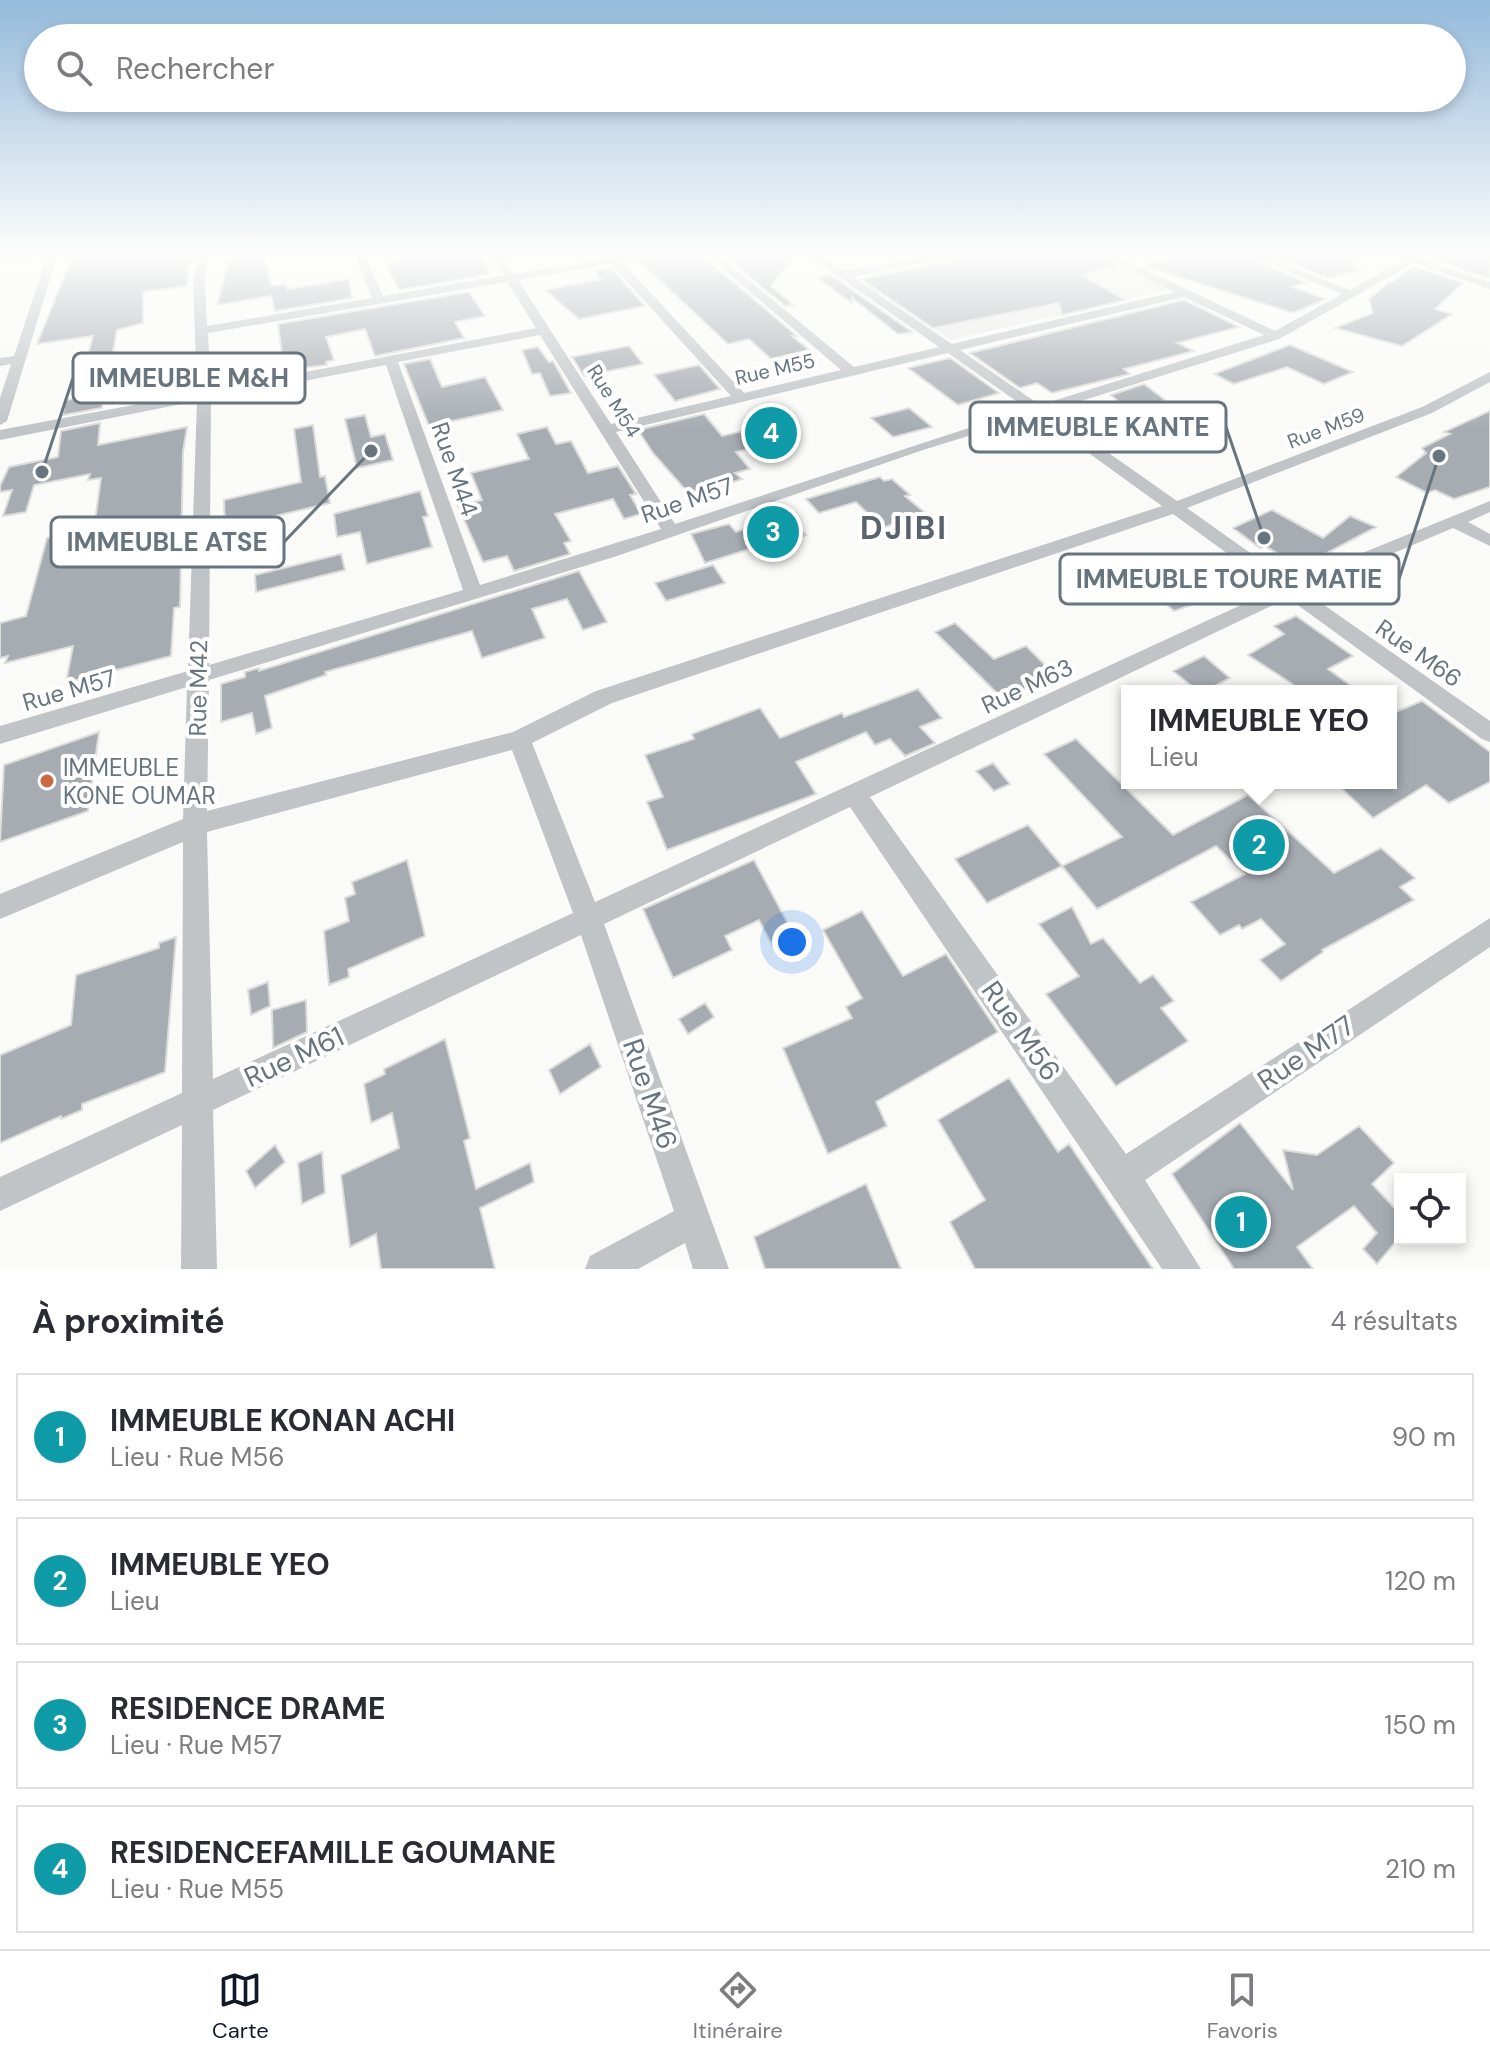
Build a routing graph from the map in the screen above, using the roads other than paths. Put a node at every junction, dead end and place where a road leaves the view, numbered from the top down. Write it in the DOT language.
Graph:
graph roads {
  1 [pos="35,312"];
  2 [pos="200,312"];
  3 [pos="308,312"];
  4 [pos="534,312"];
  5 [pos="662,312"];
  6 [pos="781,312"];
  7 [pos="898,312"];
  8 [pos="1104,312"];
  9 [pos="1225,312"];
  10 [pos="1318,312"];
  11 [pos="546,330"];
  12 [pos="200,331"];
  13 [pos="1275,336"];
  14 [pos="951,349"];
  15 [pos="20,359"];
  16 [pos="391,360"];
  17 [pos="0,362"];
  18 [pos="852,372"];
  19 [pos="1490,376"];
  20 [pos="204,395"];
  21 [pos="741,398"];
  22 [pos="1041,409"];
  23 [pos="0,421"];
  24 [pos="608,429"];
  25 [pos="0,435"];
  26 [pos="1490,506"];
  27 [pos="1173,508"];
  28 [pos="1454,521"];
  29 [pos="671,531"];
  30 [pos="1490,541"];
  31 [pos="1289,590"];
  32 [pos="474,595"];
  33 [pos="198,678"];
  34 [pos="1490,733"];
  35 [pos="0,735"];
  36 [pos="519,739"];
  37 [pos="856,796"];
  38 [pos="195,825"];
  39 [pos="0,907"];
  40 [pos="589,920"];
  41 [pos="1490,931"];
  42 [pos="198,1102"];
  43 [pos="1122,1176"];
  44 [pos="0,1194"];
  45 [pos="694,1219"];
  46 [pos="199,1269"];
  47 [pos="603,1269"];
  48 [pos="711,1269"];
  49 [pos="1183,1269"];
  1 -- 15 [label="street"];
  2 -- 12 [label="street, Rue M42"];
  3 -- 12 [label="street"];
  4 -- 11 [label="street, Rue M54"];
  5 -- 21 [label="street"];
  6 -- 18 [label="street"];
  7 -- 14 [label="street, Rue M66"];
  8 -- 14 [label="street, Rue M55"];
  9 -- 13 [label="street"];
  10 -- 13 [label="street, Rue M57"];
  11 -- 16 [label="street"];
  11 -- 24 [label="street, Rue M54"];
  12 -- 20 [label="street, Rue M42"];
  13 -- 22 [label="street, Rue M57"];
  14 -- 18 [label="street, Rue M55"];
  14 -- 22 [label="street, Rue M66"];
  15 -- 17 [label="street"];
  15 -- 23 [label="street"];
  16 -- 20 [label="street"];
  16 -- 32 [label="street, Rue M44"];
  18 -- 21 [label="street, Rue M55"];
  19 -- 27 [label="street, Rue M59"];
  20 -- 25 [label="street"];
  20 -- 33 [label="street, Rue M42"];
  21 -- 24 [label="street, Rue M55"];
  22 -- 27 [label="street, Rue M66"];
  22 -- 29 [label="street, Rue M57"];
  24 -- 29 [label="street, Rue M54"];
  26 -- 28 [label="street, Rue M63"];
  27 -- 31 [label="street, Rue M66"];
  27 -- 36 [label="street, Rue M59"];
  28 -- 30 [label="street"];
  28 -- 31 [label="street, Rue M63"];
  29 -- 32 [label="street, Rue M57"];
  31 -- 34 [label="street, Rue M66"];
  31 -- 37 [label="street, Rue M63"];
  32 -- 33 [label="street, Rue M57"];
  33 -- 35 [label="street, Rue M57"];
  33 -- 38 [label="street, Rue M42"];
  36 -- 38 [label="street, Rue M59"];
  36 -- 40 [label="street, Rue M46"];
  37 -- 40 [label="street, Rue M63"];
  37 -- 43 [label="street, Rue M56"];
  38 -- 39 [label="street, Rue M59"];
  38 -- 42 [label="street, Rue M42"];
  40 -- 42 [label="street, Rue M61"];
  40 -- 45 [label="street, Rue M46"];
  41 -- 43 [label="street, Rue M77"];
  42 -- 44 [label="street, Rue M61"];
  42 -- 46 [label="street, Rue M42"];
  43 -- 49 [label="street, Rue M56"];
  45 -- 47 [label="street"];
  45 -- 48 [label="street, Rue M46"];
}
